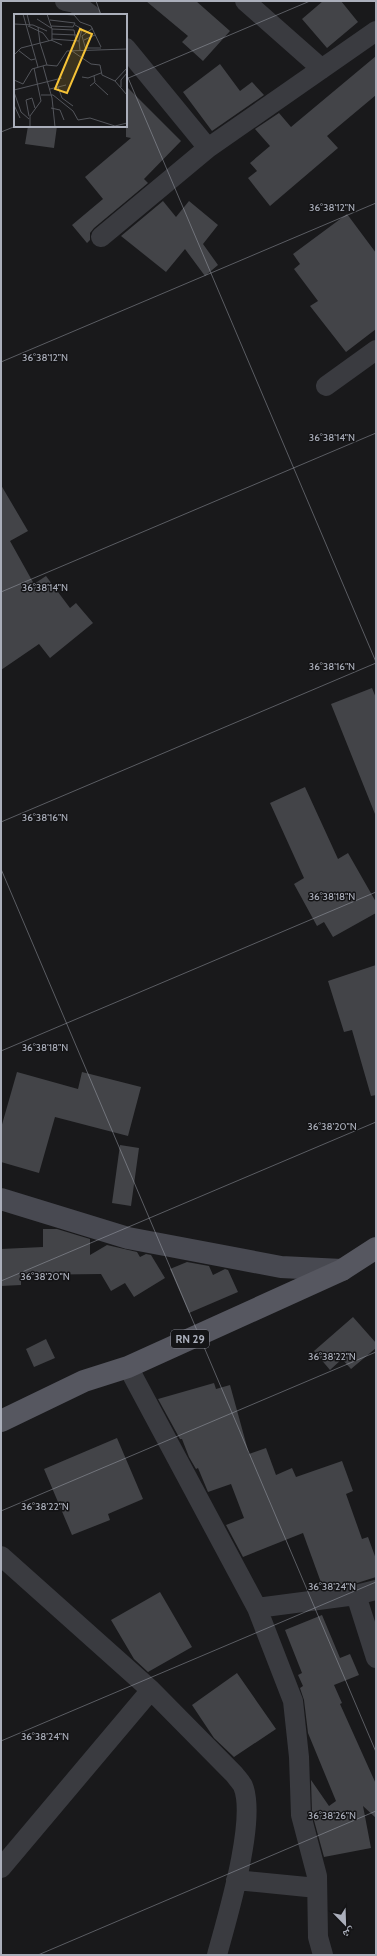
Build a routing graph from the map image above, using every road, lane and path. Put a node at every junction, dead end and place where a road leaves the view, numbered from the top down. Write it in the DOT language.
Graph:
graph roads {
  1 [pos="65,1"];
  2 [pos="245,1"];
  3 [pos="90,14"];
  4 [pos="376,31"];
  5 [pos="127,49"];
  6 [pos="322,69"];
  7 [pos="208,148"];
  8 [pos="101,237"];
  9 [pos="376,350"];
  10 [pos="326,386"];
  11 [pos="1,1199"];
  12 [pos="376,1248"];
  13 [pos="342,1270"];
  14 [pos="128,1367"];
  15 [pos="1,1421"];
  16 [pos="1,1556"];
  17 [pos="376,1590"];
  18 [pos="356,1595"];
  19 [pos="257,1608"];
  20 [pos="376,1658"];
  21 [pos="151,1690"];
  22 [pos="1,1868"];
  23 [pos="236,1880"];
  24 [pos="317,1888"];
  25 [pos="217,1955"];
  26 [pos="323,1955"];
  1 -- 3 [label="street"];
  2 -- 6 [label="street"];
  4 -- 6 [label="street"];
  5 -- 7 [label="street"];
  6 -- 7 [label="street"];
  7 -- 8 [label="street"];
  9 -- 10 [label="street"];
  11 -- 13 [label="main road"];
  12 -- 13 [label="main road, RN 29 / RN 29"];
  13 -- 14 [label="main road, RN 29 / RN 29"];
  14 -- 15 [label="main road, RN 29 / RN 29"];
  14 -- 19 [label="street"];
  16 -- 21 [label="street"];
  17 -- 18 [label="street"];
  18 -- 19 [label="street"];
  18 -- 20 [label="street"];
  19 -- 24 [label="street"];
  21 -- 22 [label="street"];
  21 -- 23 [label="street"];
  23 -- 24 [label="street"];
  23 -- 25 [label="street"];
  24 -- 26 [label="street"];
}
